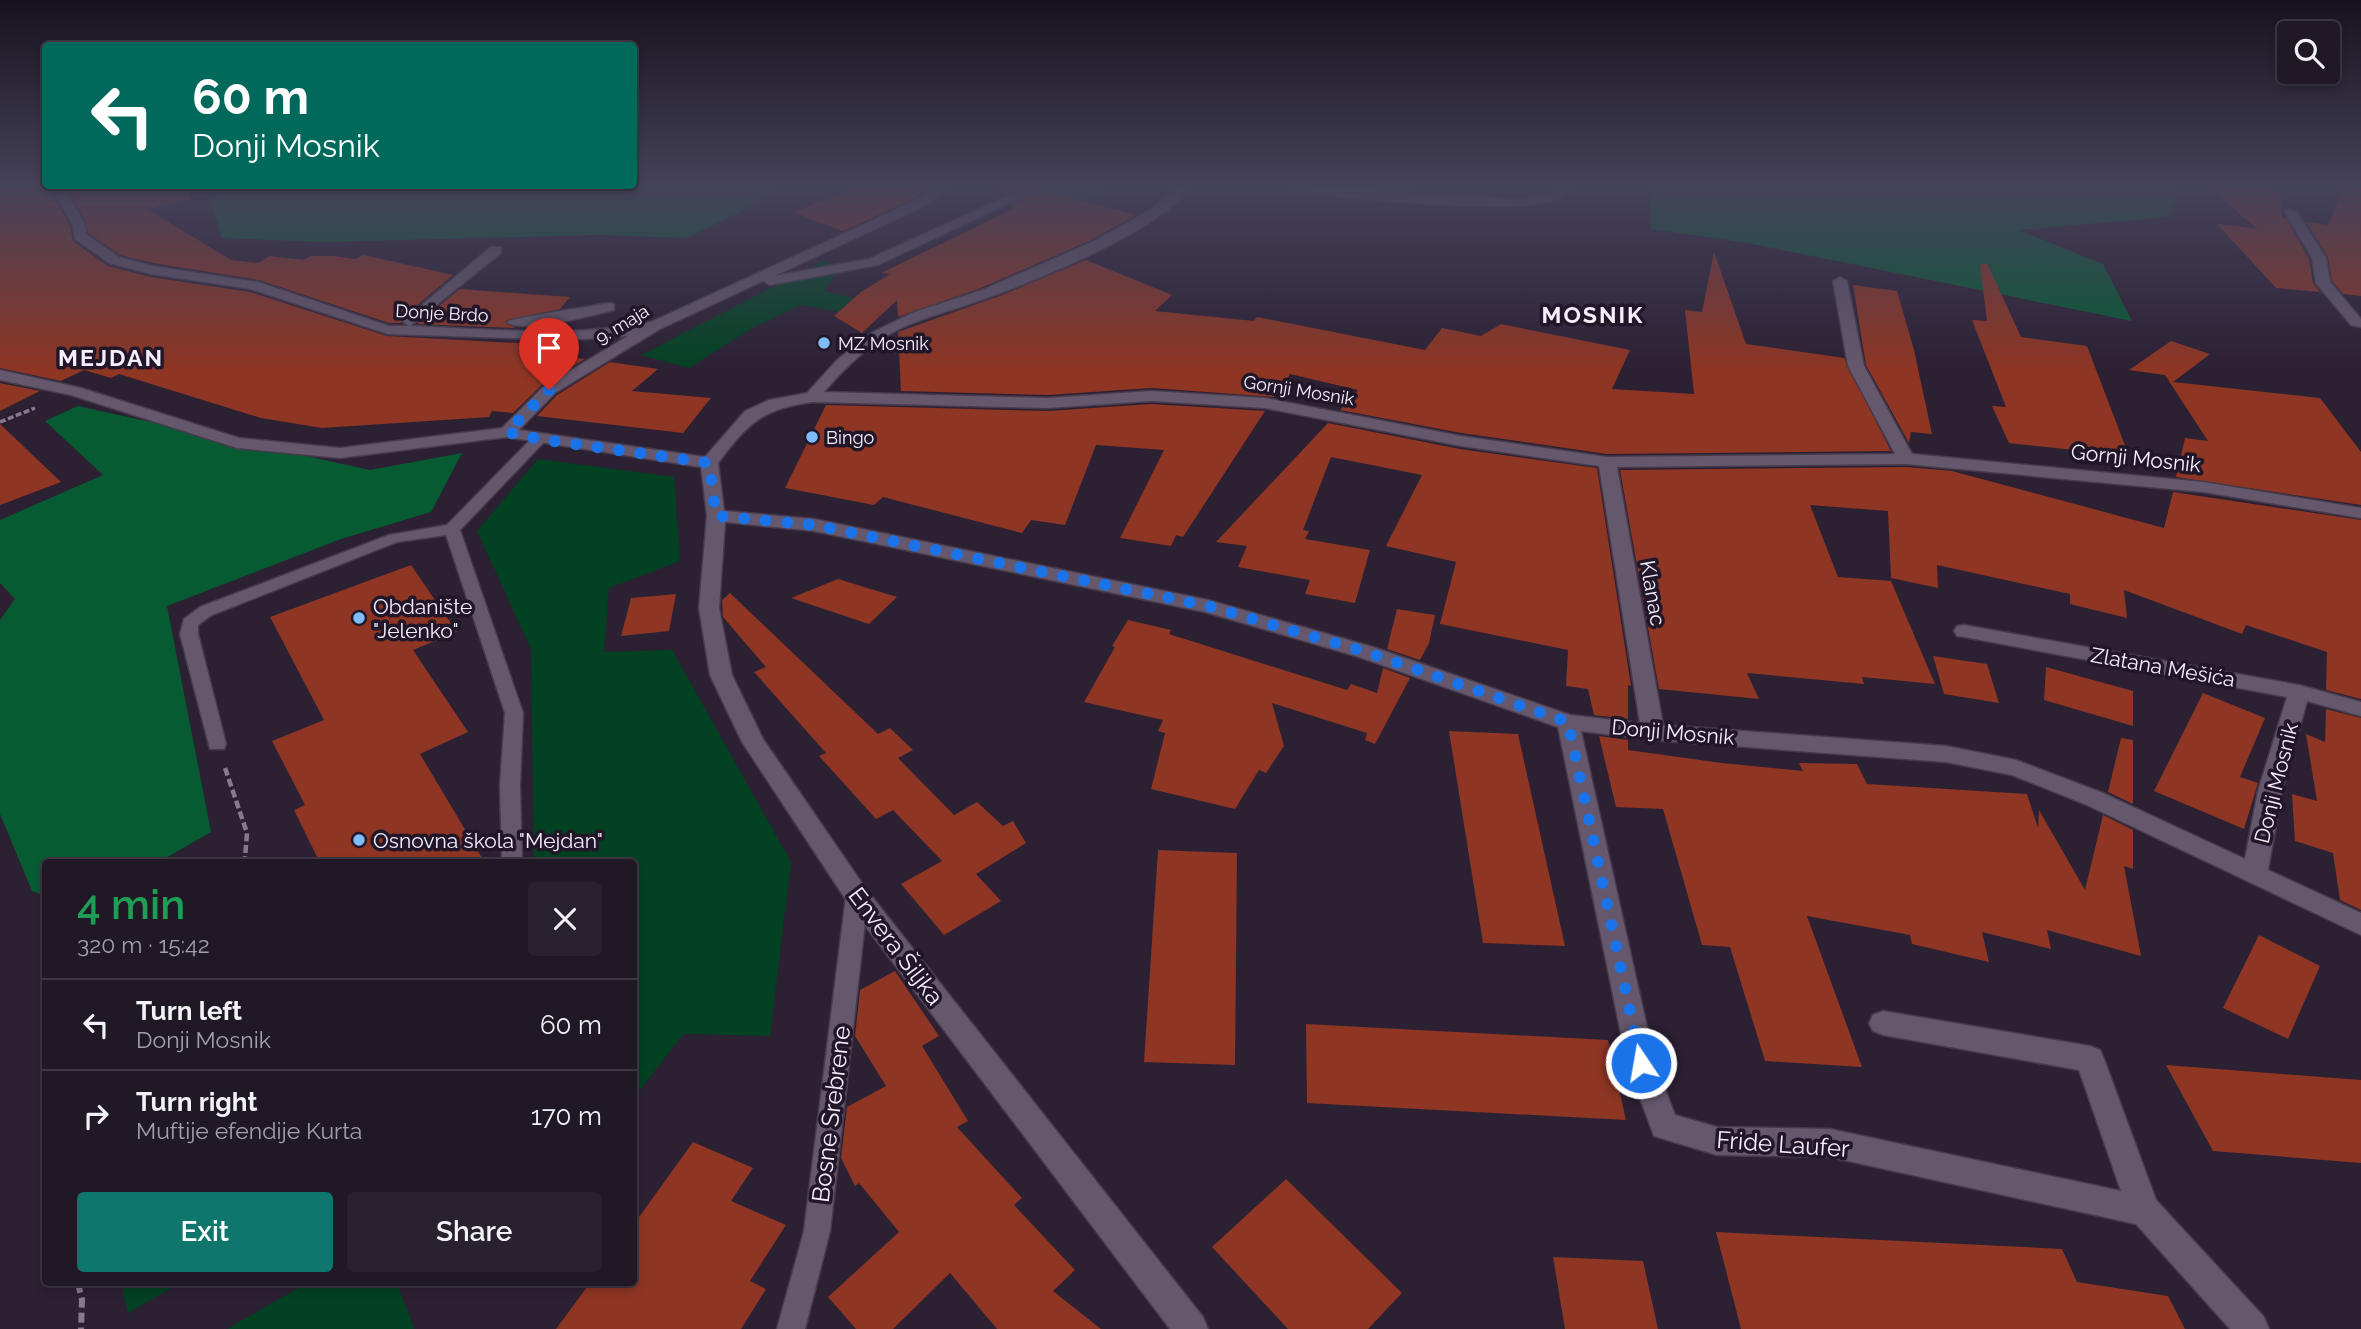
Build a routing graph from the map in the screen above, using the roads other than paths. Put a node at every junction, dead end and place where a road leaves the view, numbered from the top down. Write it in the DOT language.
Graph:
graph roads {
  1 [pos="95,247"];
  2 [pos="824,247"];
  3 [pos="906,247"];
  4 [pos="1088,247"];
  5 [pos="2312,247"];
  6 [pos="496,250"];
  7 [pos="1840,281"];
  8 [pos="734,288"];
  9 [pos="609,307"];
  10 [pos="354,320"];
  11 [pos="410,322"];
  12 [pos="2361,323"];
  13 [pos="655,326"];
  14 [pos="0,375"];
  15 [pos="812,397"];
  16 [pos="507,432"];
  17 [pos="539,439"];
  18 [pos="1906,459"];
  19 [pos="1607,462"];
  20 [pos="709,463"];
  21 [pos="2361,513"];
  22 [pos="716,516"];
  23 [pos="452,529"];
  24 [pos="1964,631"];
  25 [pos="2299,692"];
  26 [pos="2361,709"];
  27 [pos="1568,722"];
  28 [pos="1653,732"];
  29 [pos="217,744"];
  30 [pos="512,859"];
  31 [pos="2255,875"];
  32 [pos="857,896"];
  33 [pos="2361,925"];
  34 [pos="1884,1023"];
  35 [pos="2145,1211"];
  36 [pos="791,1329"];
  37 [pos="1191,1329"];
  38 [pos="2252,1329"];
  1 -- 10 [label="street, Donje Brdo"];
  2 -- 8 [label="street, 9. maja"];
  3 -- 8 [label="street, 9. maja"];
  4 -- 15 [label="street"];
  5 -- 12 [label="street"];
  6 -- 11 [label="street, Donje Brdo"];
  7 -- 18 [label="street"];
  8 -- 13 [label="street, 9. maja"];
  9 -- 11 [label="street, Donje Brdo"];
  10 -- 11 [label="street, Donje Brdo"];
  10 -- 13 [label="street, Donje Brdo"];
  13 -- 16 [label="street, 9. maja"];
  14 -- 16 [label="street"];
  15 -- 19 [label="street, Gornji Mosnik"];
  15 -- 20 [label="street, Gornji Mosnik"];
  16 -- 17 [label="street"];
  17 -- 20 [label="street"];
  17 -- 23 [label="lane"];
  18 -- 19 [label="street, Gornji Mosnik"];
  18 -- 21 [label="street, Gornji Mosnik"];
  19 -- 28 [label="street, Klanac"];
  20 -- 22 [label="street, Envera Šiljka"];
  22 -- 27 [label="street, Donji Mosnik"];
  22 -- 32 [label="street, Envera Šiljka"];
  23 -- 29 [label="lane"];
  23 -- 30 [label="lane"];
  24 -- 25 [label="street, Zlatana Mešića"];
  25 -- 26 [label="street, Zlatana Mešića"];
  25 -- 31 [label="street, Donji Mosnik"];
  27 -- 28 [label="street, Donji Mosnik"];
  27 -- 35 [label="street, Fride Laufer"];
  28 -- 31 [label="street, Donji Mosnik"];
  31 -- 33 [label="street, Donji Mosnik"];
  32 -- 36 [label="lane, Bosne Srebrene"];
  32 -- 37 [label="street, Envera Šiljka"];
  34 -- 35 [label="street"];
  35 -- 38 [label="street"];
}
